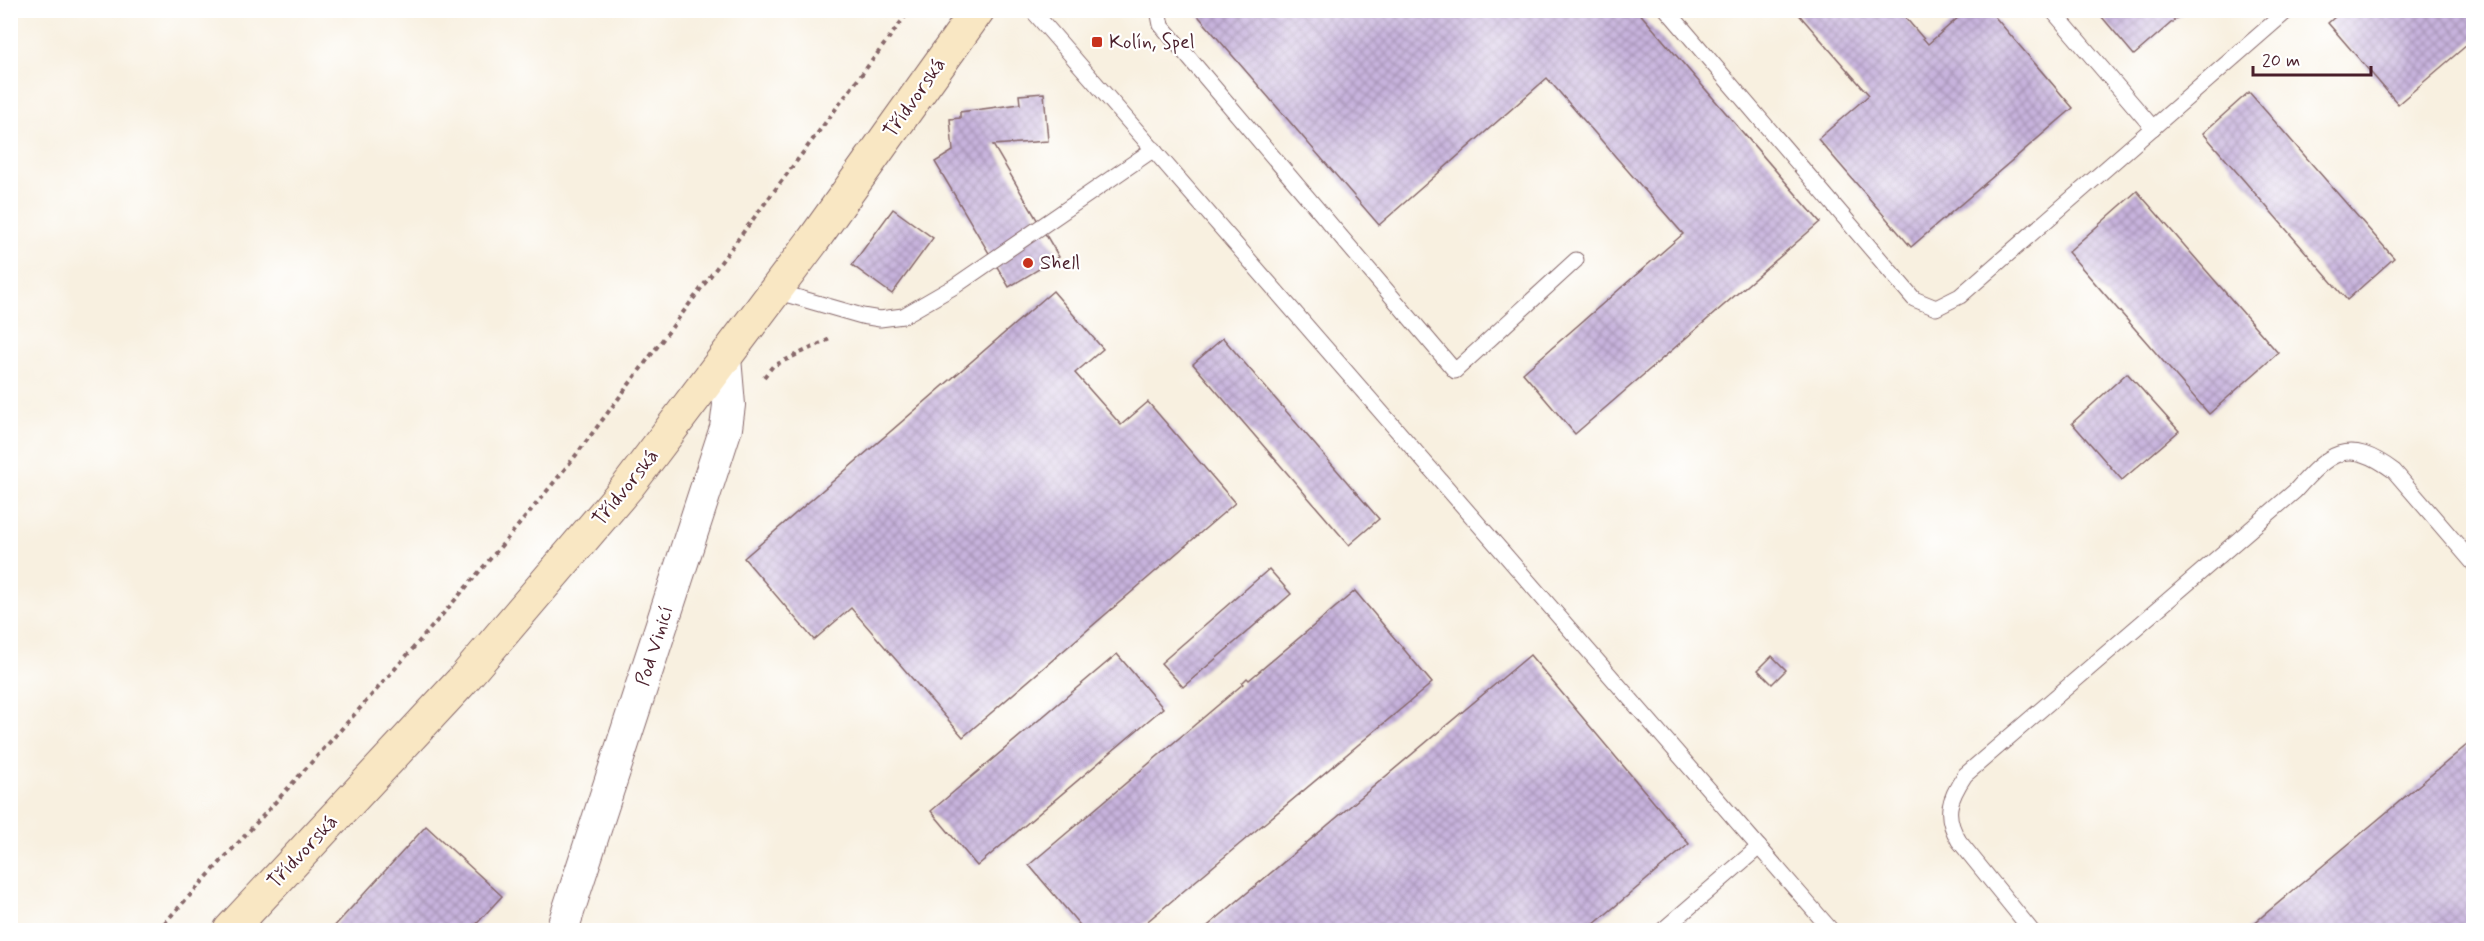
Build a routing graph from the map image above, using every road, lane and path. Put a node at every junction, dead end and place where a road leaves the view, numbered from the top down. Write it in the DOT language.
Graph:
graph roads {
  1 [pos="910,10"];
  2 [pos="978,10"];
  3 [pos="1032,10"];
  4 [pos="1158,10"];
  5 [pos="1667,10"];
  6 [pos="2052,10"];
  7 [pos="2288,10"];
  8 [pos="2153,128"];
  9 [pos="1154,149"];
  10 [pos="1576,260"];
  11 [pos="775,291"];
  12 [pos="835,336"];
  13 [pos="725,358"];
  14 [pos="759,384"];
  15 [pos="2474,564"];
  16 [pos="1759,847"];
  17 [pos="158,930"];
  18 [pos="230,930"];
  19 [pos="562,930"];
  20 [pos="1663,930"];
  21 [pos="1831,930"];
  22 [pos="2031,930"];
  1 -- 17 [label="path"];
  2 -- 11 [label="main road, Třídvorská"];
  3 -- 9 [label="lane"];
  4 -- 10 [label="lane"];
  5 -- 8 [label="lane"];
  6 -- 8 [label="lane"];
  7 -- 8 [label="lane"];
  9 -- 11 [label="lane"];
  9 -- 16 [label="lane"];
  11 -- 13 [label="main road, Třídvorská"];
  12 -- 14 [label="path"];
  13 -- 18 [label="main road, Třídvorská"];
  13 -- 19 [label="street, Pod Vinicí"];
  15 -- 22 [label="lane"];
  16 -- 20 [label="lane"];
  16 -- 21 [label="lane"];
}
